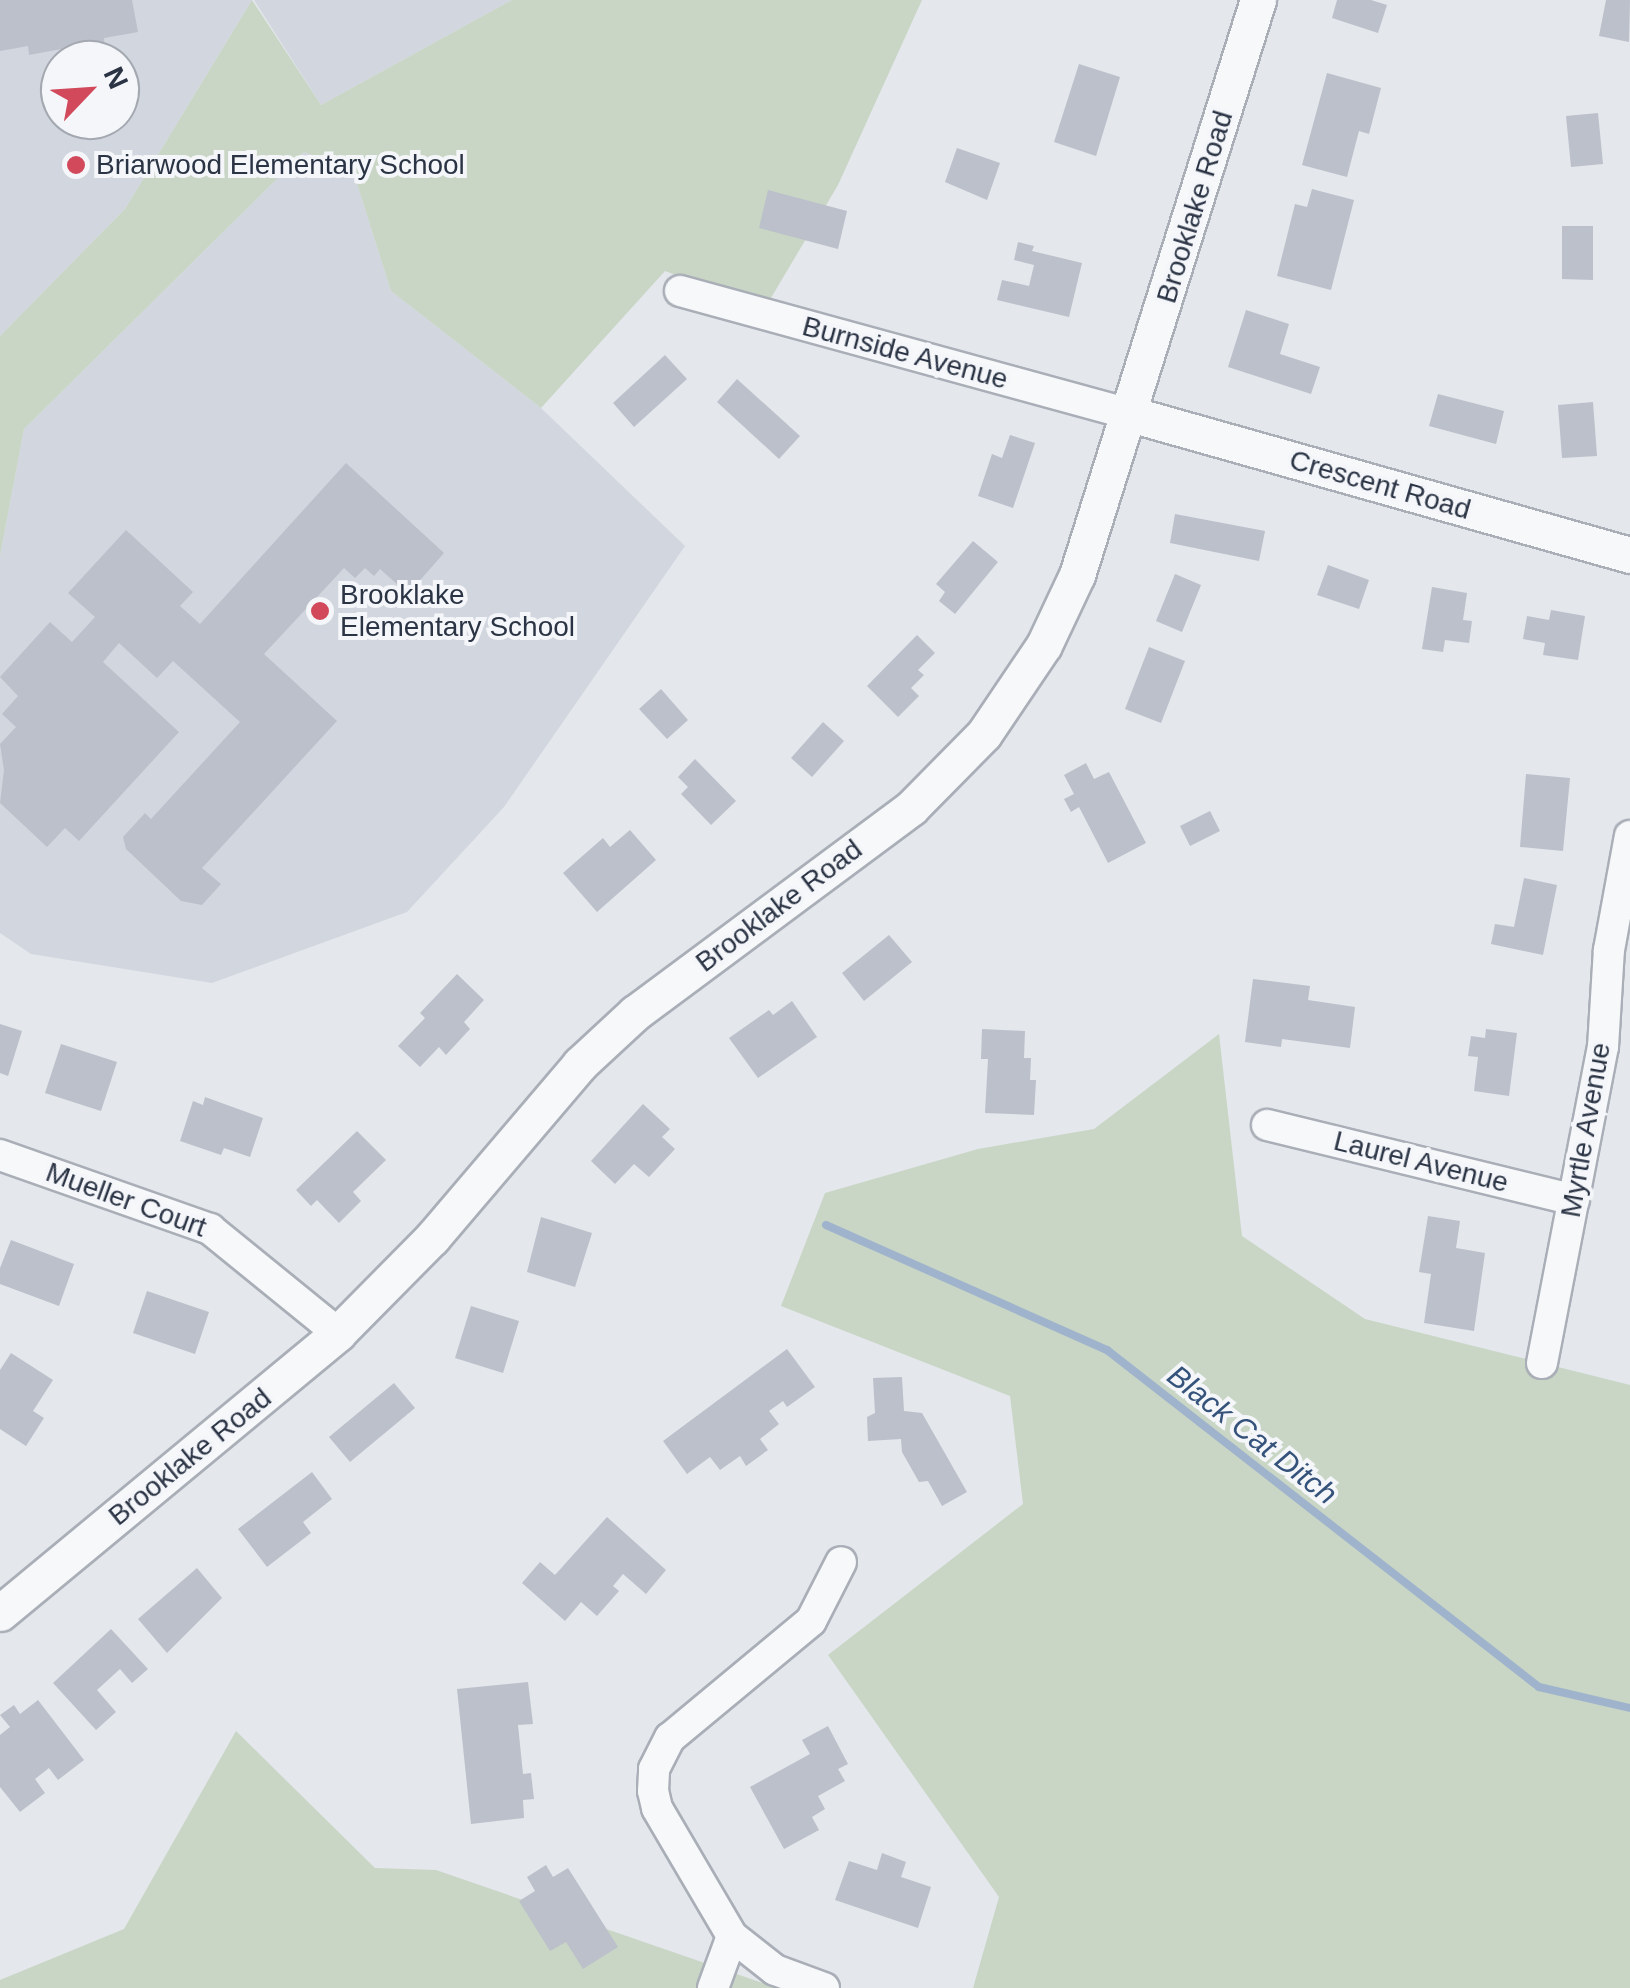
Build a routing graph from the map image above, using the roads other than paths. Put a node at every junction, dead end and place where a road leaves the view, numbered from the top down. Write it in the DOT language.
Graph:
graph roads {
  1 [pos="1258,0"];
  2 [pos="680,291"];
  3 [pos="1130,414"];
  4 [pos="1630,555"];
  5 [pos="1630,836"];
  6 [pos="1267,1125"];
  7 [pos="0,1155"];
  8 [pos="1574,1200"];
  9 [pos="338,1332"];
  10 [pos="1542,1363"];
  11 [pos="841,1562"];
  12 [pos="0,1614"];
  13 [pos="732,1936"];
  14 [pos="712,1988"];
  15 [pos="824,1988"];
  1 -- 3 [label="street, Brooklake Road"];
  2 -- 3 [label="street, Burnside Avenue"];
  3 -- 4 [label="street, Crescent Road"];
  3 -- 9 [label="street, Brooklake Road"];
  5 -- 8 [label="street, Myrtle Avenue"];
  6 -- 8 [label="street, Laurel Avenue"];
  7 -- 9 [label="street, Mueller Court"];
  8 -- 10 [label="street, Myrtle Avenue"];
  9 -- 12 [label="street, Brooklake Road"];
  11 -- 13 [label="street"];
  13 -- 14 [label="street"];
  13 -- 15 [label="street"];
}
